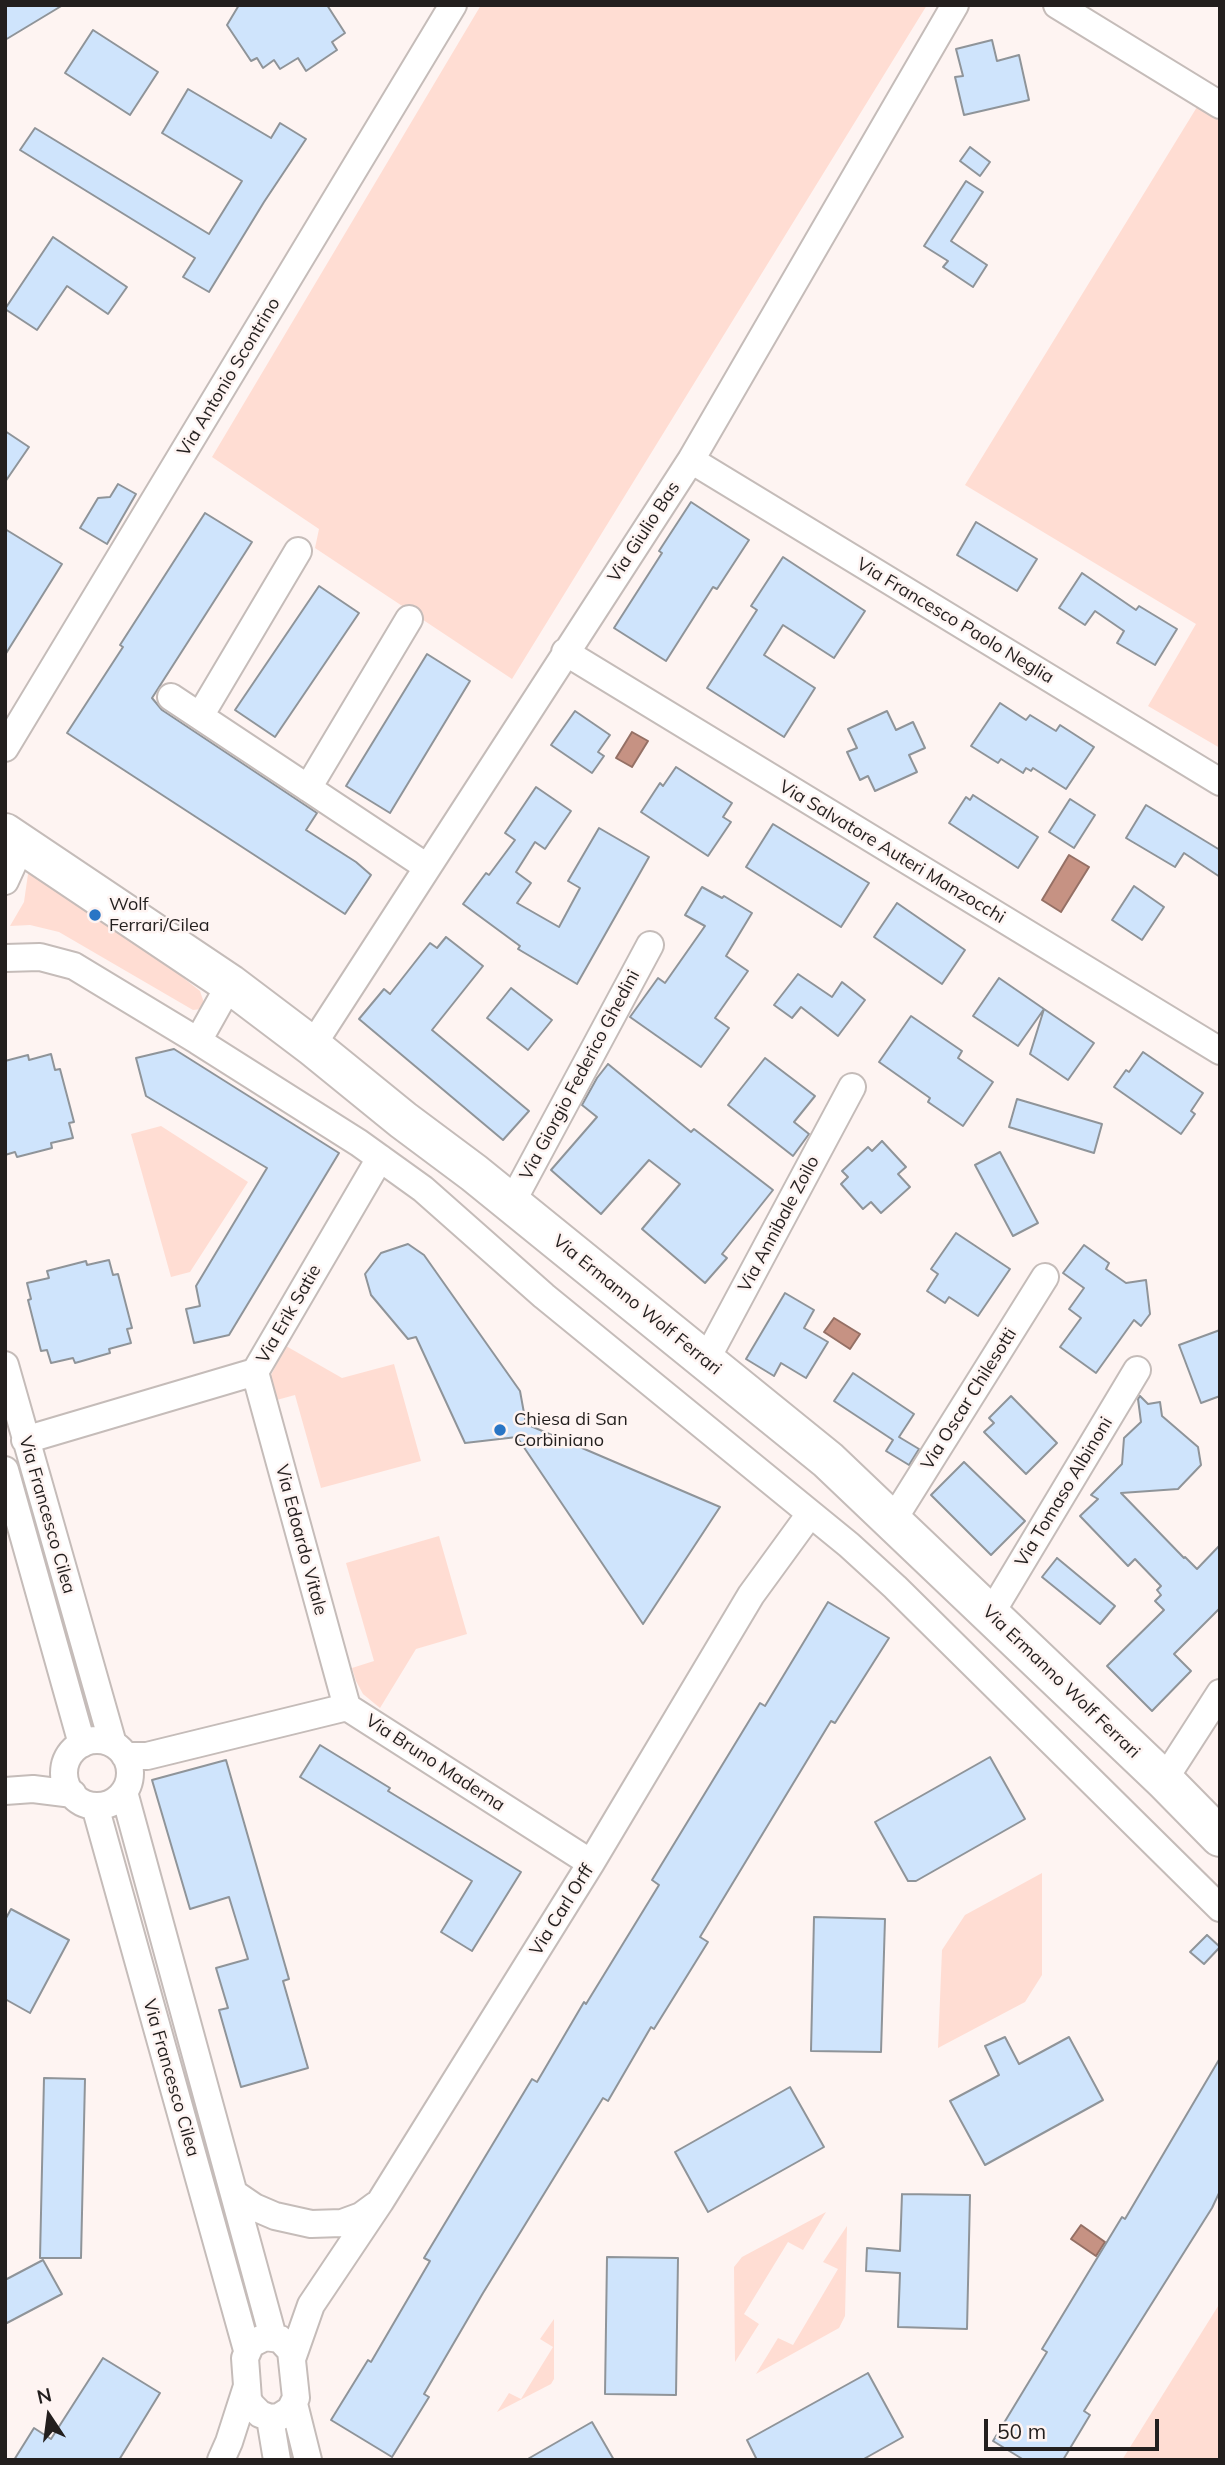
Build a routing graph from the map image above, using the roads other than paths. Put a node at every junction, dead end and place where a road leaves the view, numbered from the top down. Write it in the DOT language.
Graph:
graph roads {
  1 [pos="453,5"];
  2 [pos="955,5"];
  3 [pos="1057,5"];
  4 [pos="1220,105"];
  5 [pos="691,460"];
  6 [pos="298,551"];
  7 [pos="409,620"];
  8 [pos="565,652"];
  9 [pos="171,697"];
  10 [pos="200,716"];
  11 [pos="5,748"];
  12 [pos="1220,782"];
  13 [pos="307,788"];
  14 [pos="14,838"];
  15 [pos="427,867"];
  16 [pos="5,881"];
  17 [pos="650,946"];
  18 [pos="5,958"];
  19 [pos="230,984"];
  20 [pos="198,1041"];
  21 [pos="312,1046"];
  22 [pos="1220,1051"];
  23 [pos="852,1087"];
  24 [pos="380,1158"];
  25 [pos="511,1204"];
  26 [pos="1045,1277"];
  27 [pos="706,1360"];
  28 [pos="5,1365"];
  29 [pos="1137,1370"];
  30 [pos="255,1372"];
  31 [pos="25,1440"];
  32 [pos="5,1470"];
  33 [pos="810,1514"];
  34 [pos="893,1520"];
  35 [pos="990,1615"];
  36 [pos="1220,1693"];
  37 [pos="347,1707"];
  38 [pos="82,1744"];
  39 [pos="128,1764"];
  40 [pos="1164,1780"];
  41 [pos="78,1790"];
  42 [pos="5,1791"];
  43 [pos="1220,1837"];
  44 [pos="591,1863"];
  45 [pos="1220,1908"];
  46 [pos="235,2194"];
  47 [pos="380,2202"];
  48 [pos="280,2345"];
  49 [pos="247,2350"];
  50 [pos="247,2386"];
  51 [pos="293,2404"];
  52 [pos="268,2417"];
  53 [pos="225,2451"];
  54 [pos="277,2460"];
  55 [pos="308,2460"];
  1 -- 11 [label="street, Via Antonio Scontrino"];
  2 -- 5 [label="street, Via Giulio Bas"];
  3 -- 4 [label="street"];
  5 -- 8 [label="street, Via Giulio Bas"];
  5 -- 12 [label="street, Via Francesco Paolo Neglia"];
  6 -- 10 [label="street"];
  7 -- 13 [label="street"];
  8 -- 15 [label="street, Via Giulio Bas"];
  8 -- 22 [label="street, Via Salvatore Auteri Manzocchi"];
  9 -- 10 [label="street"];
  10 -- 13 [label="street"];
  13 -- 15 [label="street"];
  14 -- 16 [label="street"];
  14 -- 19 [label="street, Via Ermanno Wolf Ferrari"];
  15 -- 21 [label="street, Via Giulio Bas"];
  17 -- 25 [label="street, Via Giorgio Federico Ghedini"];
  18 -- 20 [label="street"];
  19 -- 20 [label="street"];
  19 -- 21 [label="street, Via Ermanno Wolf Ferrari"];
  20 -- 24 [label="street"];
  21 -- 25 [label="street, Via Ermanno Wolf Ferrari"];
  23 -- 27 [label="street, Via Annibale Zoilo"];
  24 -- 30 [label="street, Via Erik Satie"];
  24 -- 33 [label="street"];
  25 -- 27 [label="street, Via Ermanno Wolf Ferrari"];
  26 -- 34 [label="street, Via Oscar Chilesotti"];
  27 -- 34 [label="street, Via Ermanno Wolf Ferrari"];
  28 -- 31 [label="street, Via Francesco Cilea"];
  29 -- 35 [label="street, Via Tomaso Albinoni"];
  30 -- 31 [label="street, Via Erik Satie"];
  30 -- 37 [label="street, Via Edoardo Vitale"];
  31 -- 39 [label="street, Via Francesco Cilea"];
  32 -- 38 [label="street, Via Francesco Cilea"];
  33 -- 44 [label="street, Via Carl Orff"];
  33 -- 45 [label="street"];
  34 -- 35 [label="street, Via Ermanno Wolf Ferrari"];
  35 -- 40 [label="street, Via Ermanno Wolf Ferrari"];
  36 -- 40 [label="street"];
  37 -- 39 [label="street, Via Bruno Maderna"];
  37 -- 44 [label="street, Via Bruno Maderna"];
  38 -- 39 [label="street"];
  38 -- 41 [label="street"];
  39 -- 41 [label="street"];
  39 -- 46 [label="street, Via Francesco Cilea"];
  40 -- 43 [label="street, Via Ermanno Wolf Ferrari"];
  41 -- 42 [label="street"];
  41 -- 49 [label="street, Via Francesco Cilea"];
  44 -- 47 [label="street, Via Carl Orff"];
  46 -- 47 [label="street"];
  46 -- 48 [label="street, Via Francesco Cilea"];
  47 -- 48 [label="street, Via Carl Orff"];
  48 -- 49 [label="street"];
  48 -- 51 [label="street, Via Francesco Cilea"];
  49 -- 50 [label="street, Via Francesco Cilea"];
  50 -- 52 [label="street, Via Francesco Cilea"];
  50 -- 53 [label="street"];
  51 -- 52 [label="street"];
  51 -- 55 [label="street, Via Francesco Cilea"];
  52 -- 53 [label="street"];
  52 -- 54 [label="street, Via Francesco Cilea"];
}
